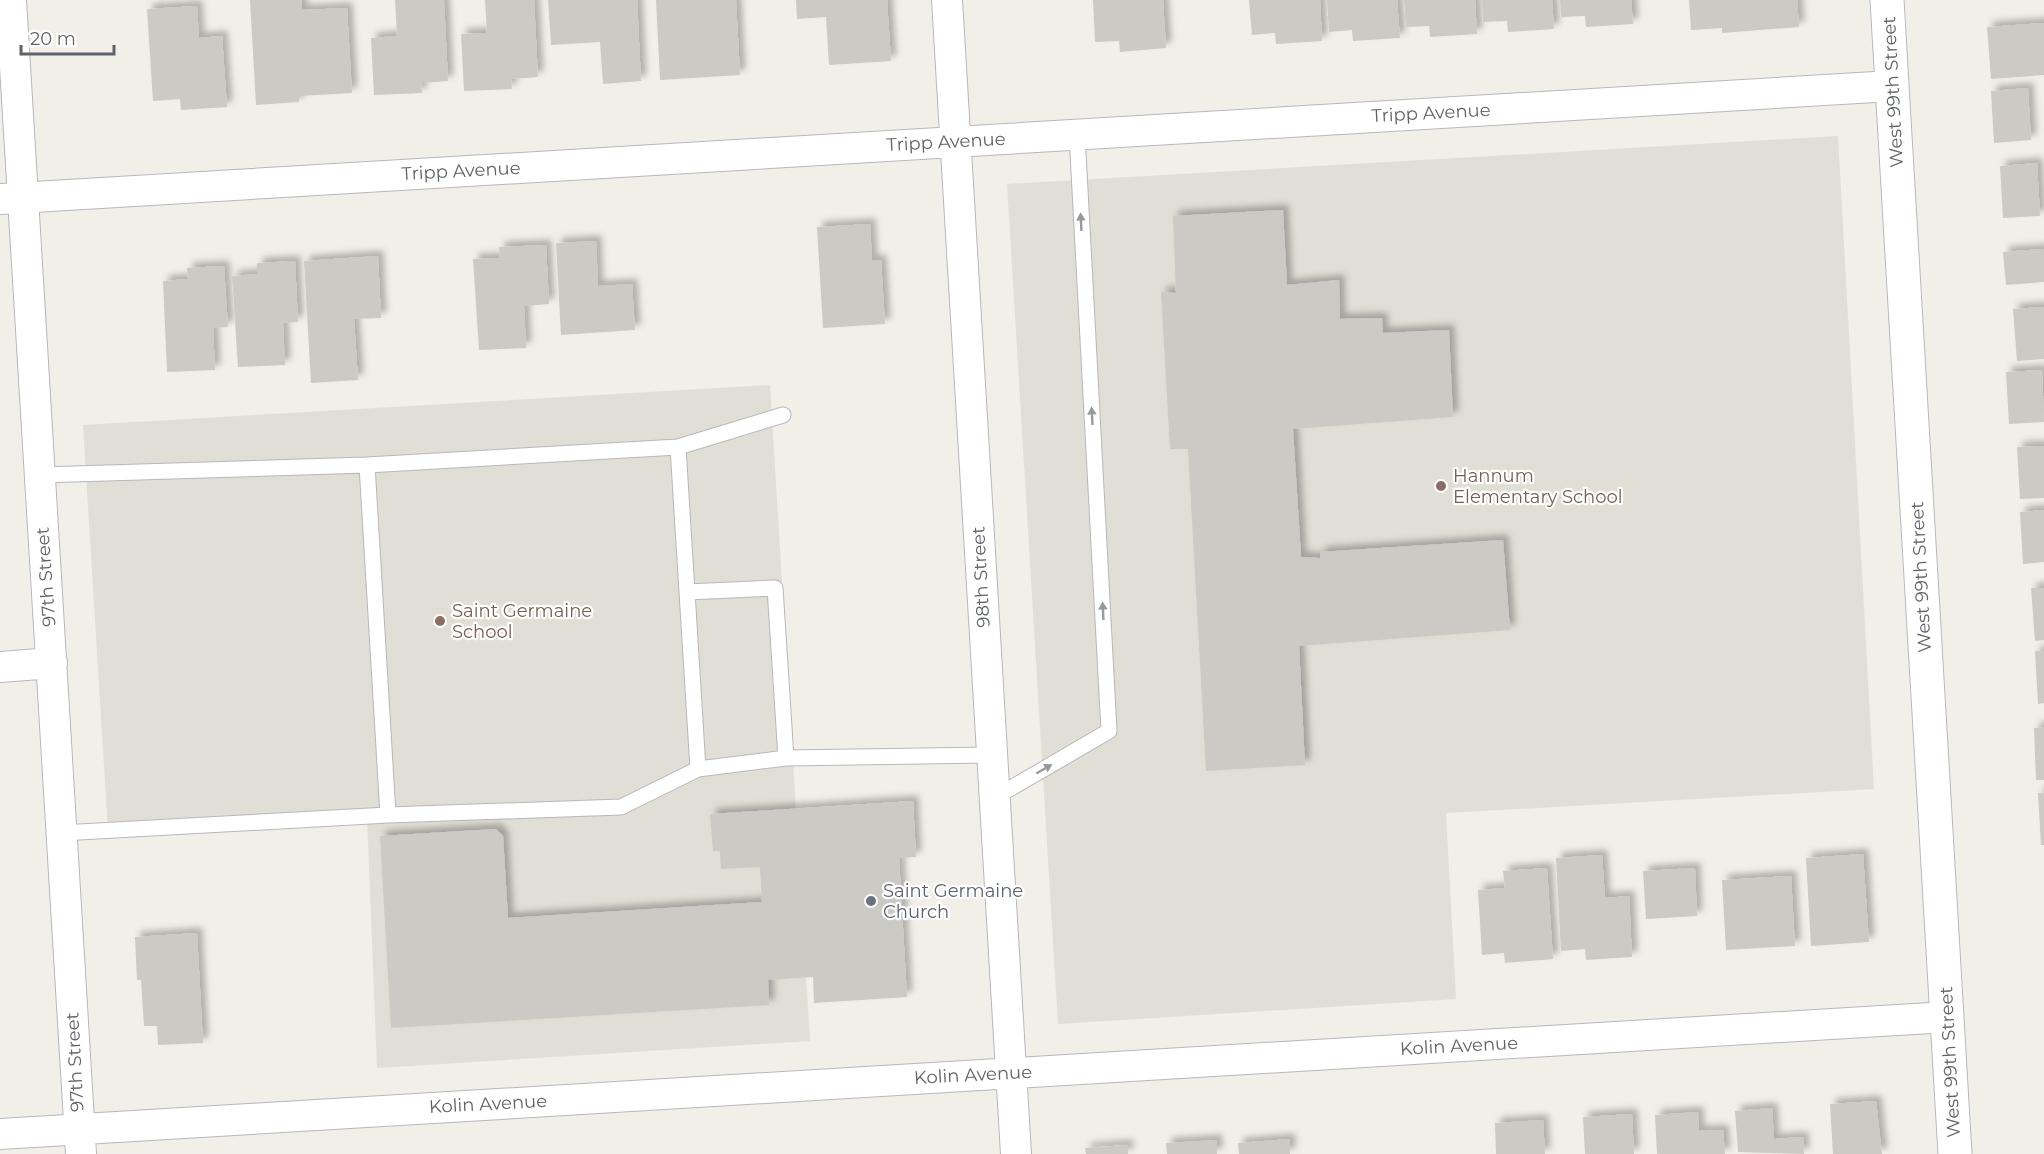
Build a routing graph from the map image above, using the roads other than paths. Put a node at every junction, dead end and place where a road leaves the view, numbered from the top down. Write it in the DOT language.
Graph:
graph roads {
  1 [pos="11,0"];
  2 [pos="947,0"];
  3 [pos="1887,0"];
  4 [pos="1892,86"];
  5 [pos="1077,134"];
  6 [pos="956,142"];
  7 [pos="11,198"];
  8 [pos="783,415"];
  9 [pos="678,447"];
  10 [pos="368,465"];
  11 [pos="40,475"];
  12 [pos="687,592"];
  13 [pos="52,663"];
  14 [pos="0,667"];
  15 [pos="991,755"];
  16 [pos="786,758"];
  17 [pos="698,769"];
  18 [pos="994,798"];
  19 [pos="388,815"];
  20 [pos="61,833"];
  21 [pos="1947,1017"];
  22 [pos="1010,1073"];
  23 [pos="0,1134"];
  24 [pos="80,1142"];
  25 [pos="1016,1154"];
  26 [pos="1955,1154"];
  1 -- 7 [label="street, 97th Street"];
  2 -- 6 [label="street, 98th Street"];
  3 -- 4 [label="street, West 99th Street"];
  4 -- 5 [label="street, Tripp Avenue"];
  4 -- 21 [label="street, West 99th Street"];
  5 -- 6 [label="street, Tripp Avenue"];
  18 -- 5 [label="lane, one-way"];
  6 -- 7 [label="street, Tripp Avenue"];
  6 -- 15 [label="street, 98th Street"];
  7 -- 11 [label="street, 97th Street"];
  8 -- 9 [label="lane"];
  9 -- 10 [label="lane"];
  9 -- 12 [label="lane"];
  10 -- 11 [label="lane"];
  10 -- 19 [label="lane"];
  11 -- 13 [label="street, 97th Street"];
  12 -- 16 [label="lane"];
  12 -- 17 [label="lane"];
  13 -- 14 [label="street"];
  13 -- 20 [label="street, 97th Street"];
  15 -- 16 [label="lane"];
  15 -- 18 [label="street, 98th Street"];
  16 -- 17 [label="lane"];
  17 -- 19 [label="lane"];
  18 -- 22 [label="street, 98th Street"];
  19 -- 20 [label="lane"];
  20 -- 24 [label="street, 97th Street"];
  21 -- 22 [label="street, Kolin Avenue"];
  21 -- 26 [label="street, West 99th Street"];
  22 -- 24 [label="street, Kolin Avenue"];
  22 -- 25 [label="street, 98th Street"];
  23 -- 24 [label="street, Kolin Avenue"];
}
